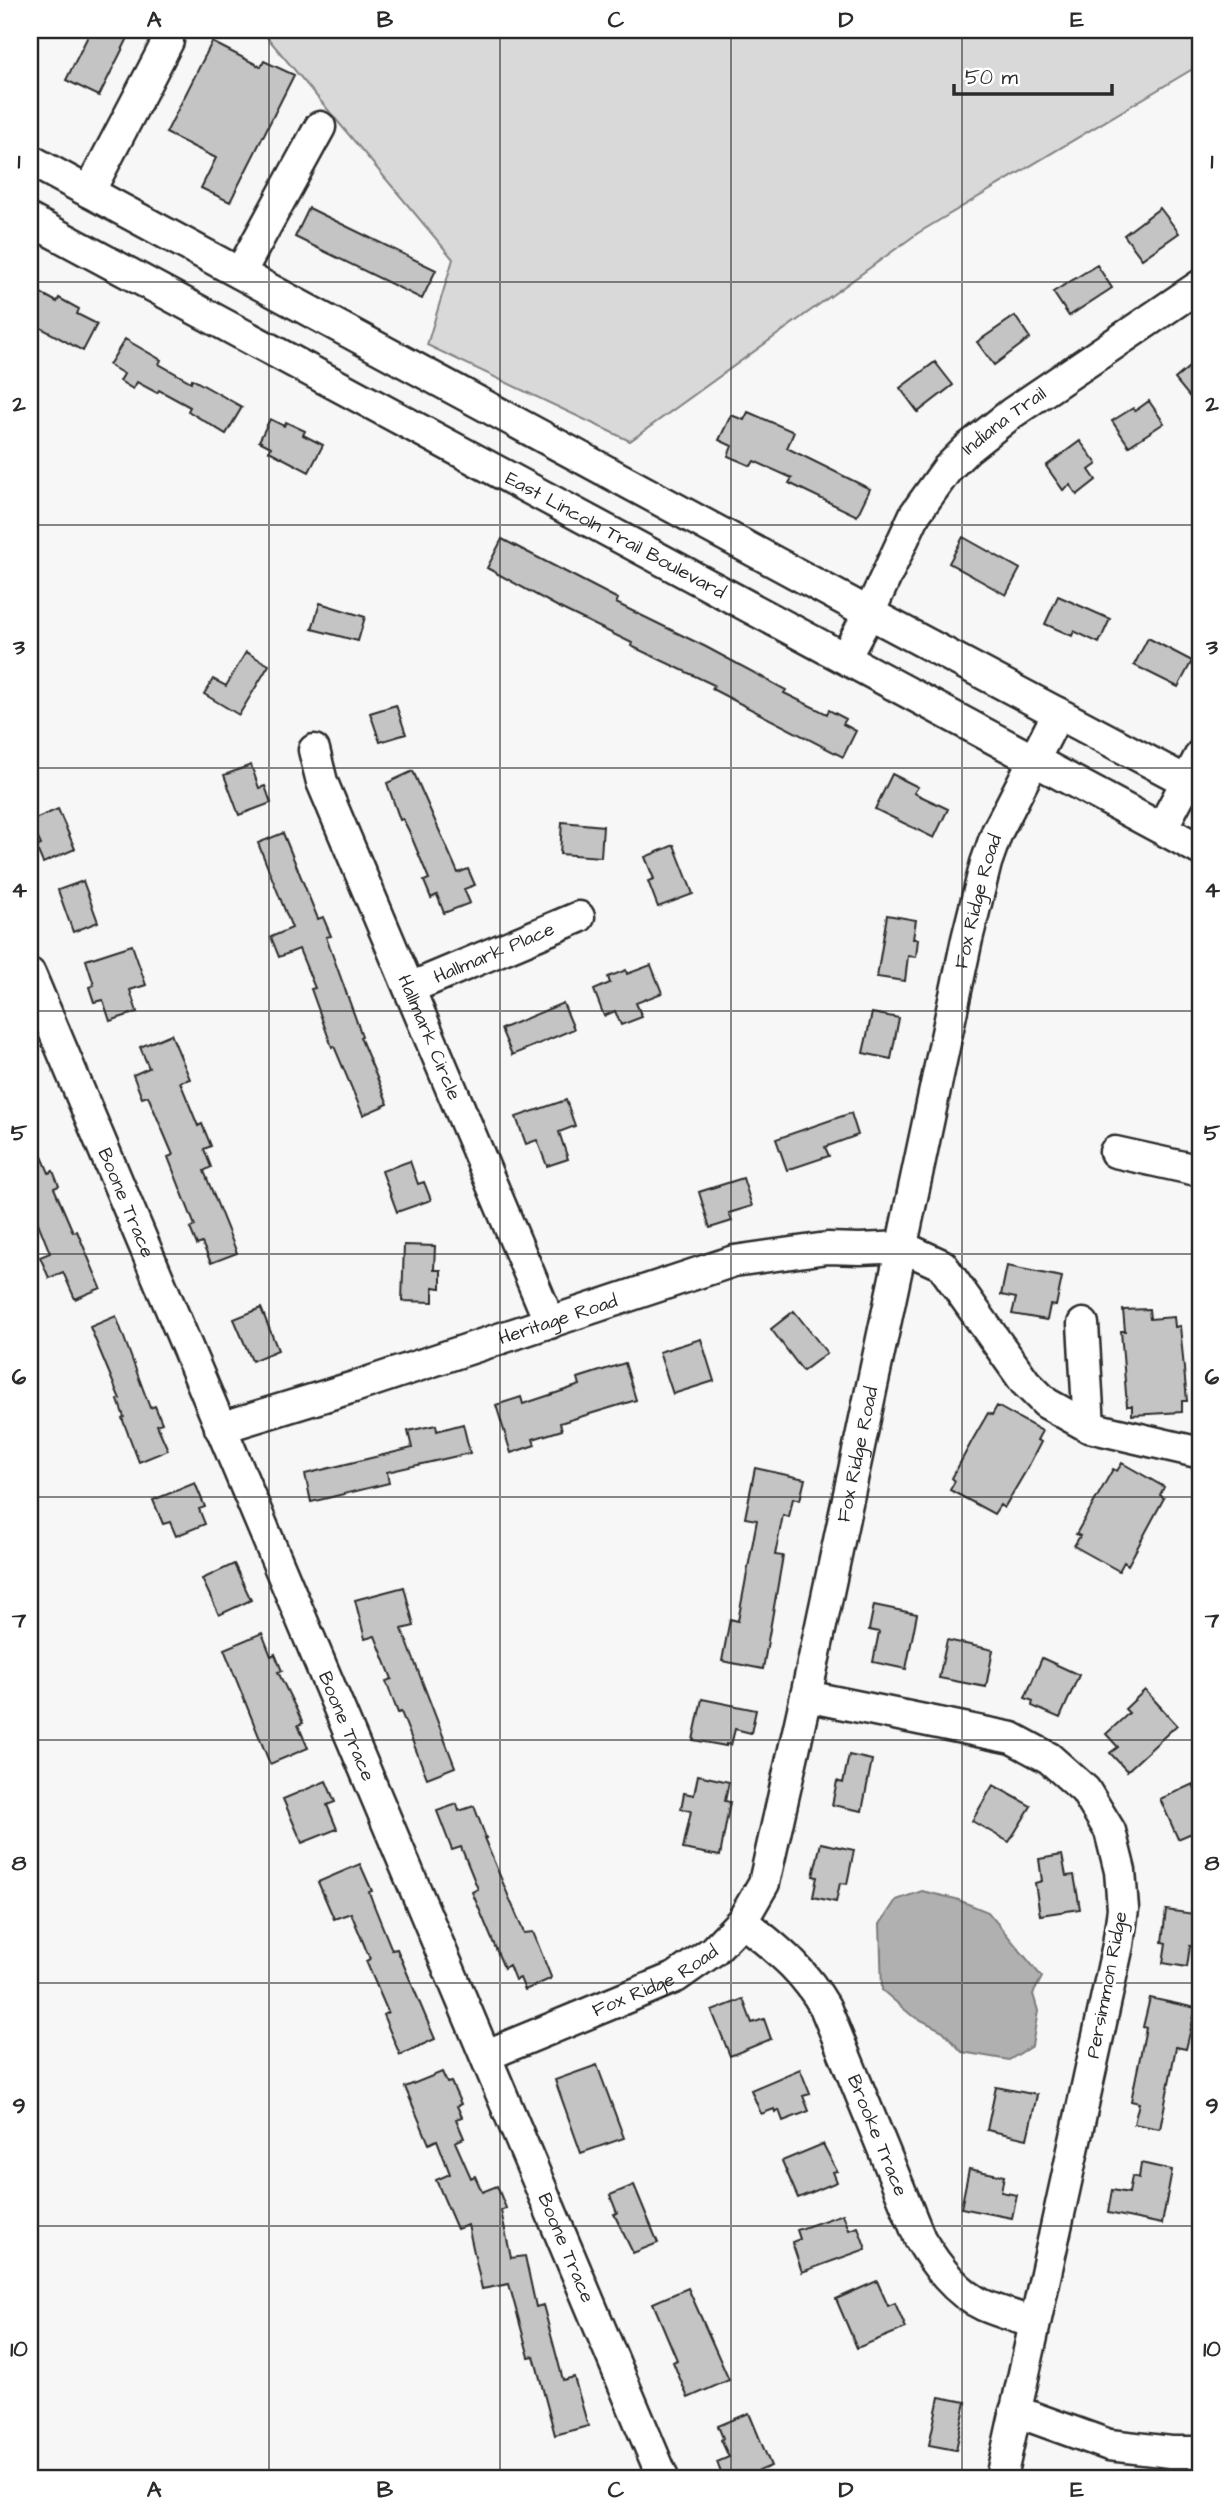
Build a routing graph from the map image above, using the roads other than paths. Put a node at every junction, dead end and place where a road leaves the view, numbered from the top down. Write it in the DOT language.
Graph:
graph roads {
  1 [pos="168,41"];
  2 [pos="320,127"];
  3 [pos="30,160"];
  4 [pos="89,192"];
  5 [pos="30,219"];
  6 [pos="240,273"];
  7 [pos="1201,285"];
  8 [pos="869,613"];
  9 [pos="845,657"];
  10 [pos="1058,713"];
  11 [pos="314,750"];
  12 [pos="1201,754"];
  13 [pos="1033,760"];
  14 [pos="1194,785"];
  15 [pos="1162,828"];
  16 [pos="1201,850"];
  17 [pos="579,918"];
  18 [pos="30,974"];
  19 [pos="410,988"];
  20 [pos="1115,1152"];
  21 [pos="1201,1171"];
  22 [pos="903,1247"];
  23 [pos="550,1323"];
  24 [pos="1083,1324"];
  25 [pos="1089,1427"];
  26 [pos="220,1428"];
  27 [pos="1201,1453"];
  28 [pos="806,1696"];
  29 [pos="742,1921"];
  30 [pos="487,2055"];
  31 [pos="1034,2323"];
  32 [pos="1015,2411"];
  33 [pos="1201,2452"];
  34 [pos="663,2478"];
  35 [pos="1001,2478"];
  1 -- 4 [label="street"];
  2 -- 6 [label="street"];
  3 -- 4 [label="street"];
  4 -- 6 [label="street"];
  5 -- 9 [label="street, East Lincoln Trail Boulevard"];
  6 -- 8 [label="street"];
  7 -- 8 [label="street, Indiana Trail"];
  8 -- 9 [label="street, Indiana Trail"];
  8 -- 10 [label="street"];
  9 -- 13 [label="street, East Lincoln Trail Boulevard"];
  10 -- 13 [label="street, Fox Ridge Road"];
  10 -- 14 [label="street"];
  11 -- 19 [label="street, Hallmark Circle"];
  12 -- 14 [label="street"];
  13 -- 15 [label="street, East Lincoln Trail Boulevard"];
  13 -- 22 [label="street, Fox Ridge Road"];
  14 -- 15 [label="street"];
  15 -- 16 [label="street, East Lincoln Trail Boulevard"];
  17 -- 19 [label="street, Hallmark Place"];
  18 -- 26 [label="street, Boone Trace"];
  19 -- 23 [label="street, Hallmark Circle"];
  20 -- 21 [label="street"];
  22 -- 23 [label="street, Heritage Road"];
  22 -- 25 [label="street"];
  22 -- 28 [label="street, Fox Ridge Road"];
  23 -- 26 [label="street, Heritage Road"];
  24 -- 25 [label="street"];
  25 -- 27 [label="street"];
  26 -- 30 [label="street, Boone Trace"];
  28 -- 29 [label="street, Fox Ridge Road"];
  28 -- 31 [label="street, Persimmon Ridge"];
  29 -- 30 [label="street, Fox Ridge Road"];
  29 -- 31 [label="street, Brooke Trace"];
  30 -- 34 [label="street, Boone Trace"];
  31 -- 32 [label="street, Persimmon Ridge"];
  32 -- 33 [label="street"];
  32 -- 35 [label="street, Persimmon Ridge"];
}
